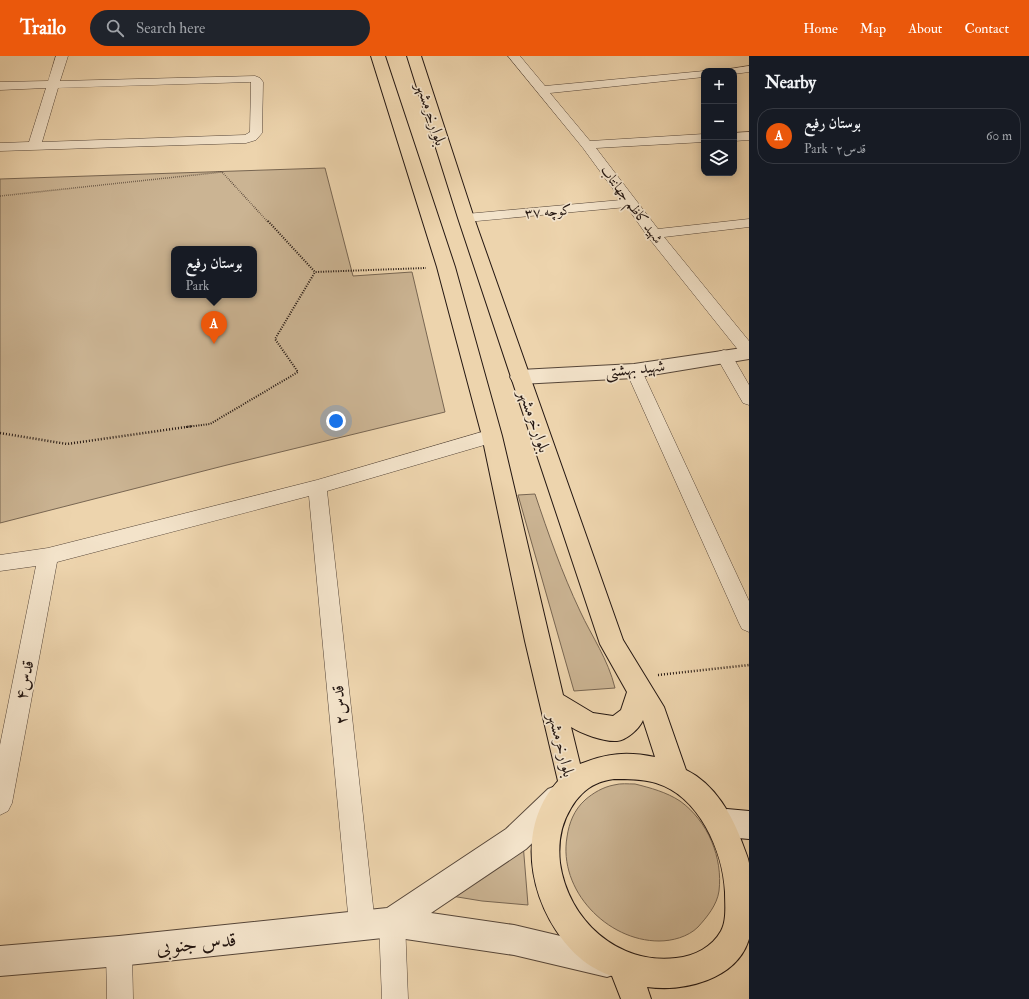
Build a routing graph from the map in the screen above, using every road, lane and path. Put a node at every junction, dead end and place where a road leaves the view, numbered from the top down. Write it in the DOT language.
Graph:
graph roads {
  1 [pos="62,56"];
  2 [pos="378,56"];
  3 [pos="414,56"];
  4 [pos="514,56"];
  5 [pos="747,66"];
  6 [pos="737,70"];
  7 [pos="701,74"];
  8 [pos="54,84"];
  9 [pos="0,86"];
  10 [pos="541,90"];
  11 [pos="749,136"];
  12 [pos="737,137"];
  13 [pos="701,138"];
  14 [pos="587,145"];
  15 [pos="34,146"];
  16 [pos="0,147"];
  17 [pos="0,196"];
  18 [pos="630,203"];
  19 [pos="466,218"];
  20 [pos="749,223"];
  21 [pos="654,234"];
  22 [pos="446,267"];
  23 [pos="315,272"];
  24 [pos="749,353"];
  25 [pos="724,356"];
  26 [pos="634,370"];
  27 [pos="520,377"];
  28 [pos="749,399"];
  29 [pos="0,433"];
  30 [pos="492,436"];
  31 [pos="317,487"];
  32 [pos="48,556"];
  33 [pos="0,563"];
  34 [pos="749,623"];
  35 [pos="749,665"];
  36 [pos="636,685"];
  37 [pos="551,702"];
  38 [pos="674,778"];
  39 [pos="572,785"];
  40 [pos="0,804"];
  41 [pos="738,824"];
  42 [pos="392,922"];
  43 [pos="362,924"];
  44 [pos="747,925"];
  45 [pos="119,951"];
  46 [pos="0,961"];
  47 [pos="623,966"];
  48 [pos="120,999"];
  49 [pos="395,999"];
  50 [pos="636,999"];
  1 -- 8 [label="street"];
  2 -- 22 [label="main road, بلوارخرمشهر"];
  3 -- 19 [label="main road, بلوارخرمشهر"];
  4 -- 10 [label="street, شهید کاظم جهانتاب"];
  5 -- 6 [label="street"];
  7 -- 10 [label="street"];
  8 -- 9 [label="street"];
  8 -- 15 [label="street"];
  8 -- 15 [label="street"];
  10 -- 14 [label="street, شهید کاظم جهانتاب"];
  11 -- 12 [label="street"];
  13 -- 14 [label="street"];
  14 -- 18 [label="street, شهید کاظم جهانتاب"];
  15 -- 16 [label="street"];
  17 -- 23 [label="path"];
  18 -- 19 [label="street, کوچه ۳۷"];
  18 -- 21 [label="street, شهید کاظم جهانتاب"];
  19 -- 27 [label="main road, بلوارخرمشهر"];
  20 -- 21 [label="street"];
  21 -- 24 [label="street, شهید کاظم جهانتاب"];
  22 -- 23 [label="path"];
  22 -- 30 [label="main road, بلوارخرمشهر"];
  23 -- 29 [label="path"];
  24 -- 25 [label="street, شهید بهشتی"];
  25 -- 26 [label="street, شهید بهشتی"];
  25 -- 28 [label="street"];
  26 -- 27 [label="street, شهید بهشتی"];
  26 -- 34 [label="street"];
  27 -- 36 [label="main road, بلوارخرمشهر"];
  30 -- 31 [label="street"];
  30 -- 37 [label="main road, بلوارخرمشهر"];
  31 -- 32 [label="street"];
  31 -- 43 [label="street, قدس۲"];
  32 -- 33 [label="street"];
  32 -- 40 [label="street, قدس۴"];
  35 -- 36 [label="path"];
  36 -- 37 [label="main road"];
  36 -- 38 [label="main road, بلوارخرمشهر"];
  37 -- 39 [label="main road, بلوارخرمشهر"];
  38 -- 39 [label="main road"];
  38 -- 41 [label="main road"];
  39 -- 42 [label="street"];
  39 -- 47 [label="main road"];
  41 -- 44 [label="main road"];
  42 -- 43 [label="street, قدس جنوبی"];
  42 -- 47 [label="street, قدس جنوبی"];
  42 -- 49 [label="street"];
  43 -- 45 [label="street, قدس جنوبی"];
  44 -- 47 [label="main road"];
  45 -- 46 [label="street, قدس جنوبی"];
  45 -- 48 [label="street"];
  47 -- 50 [label="main road"];
}
